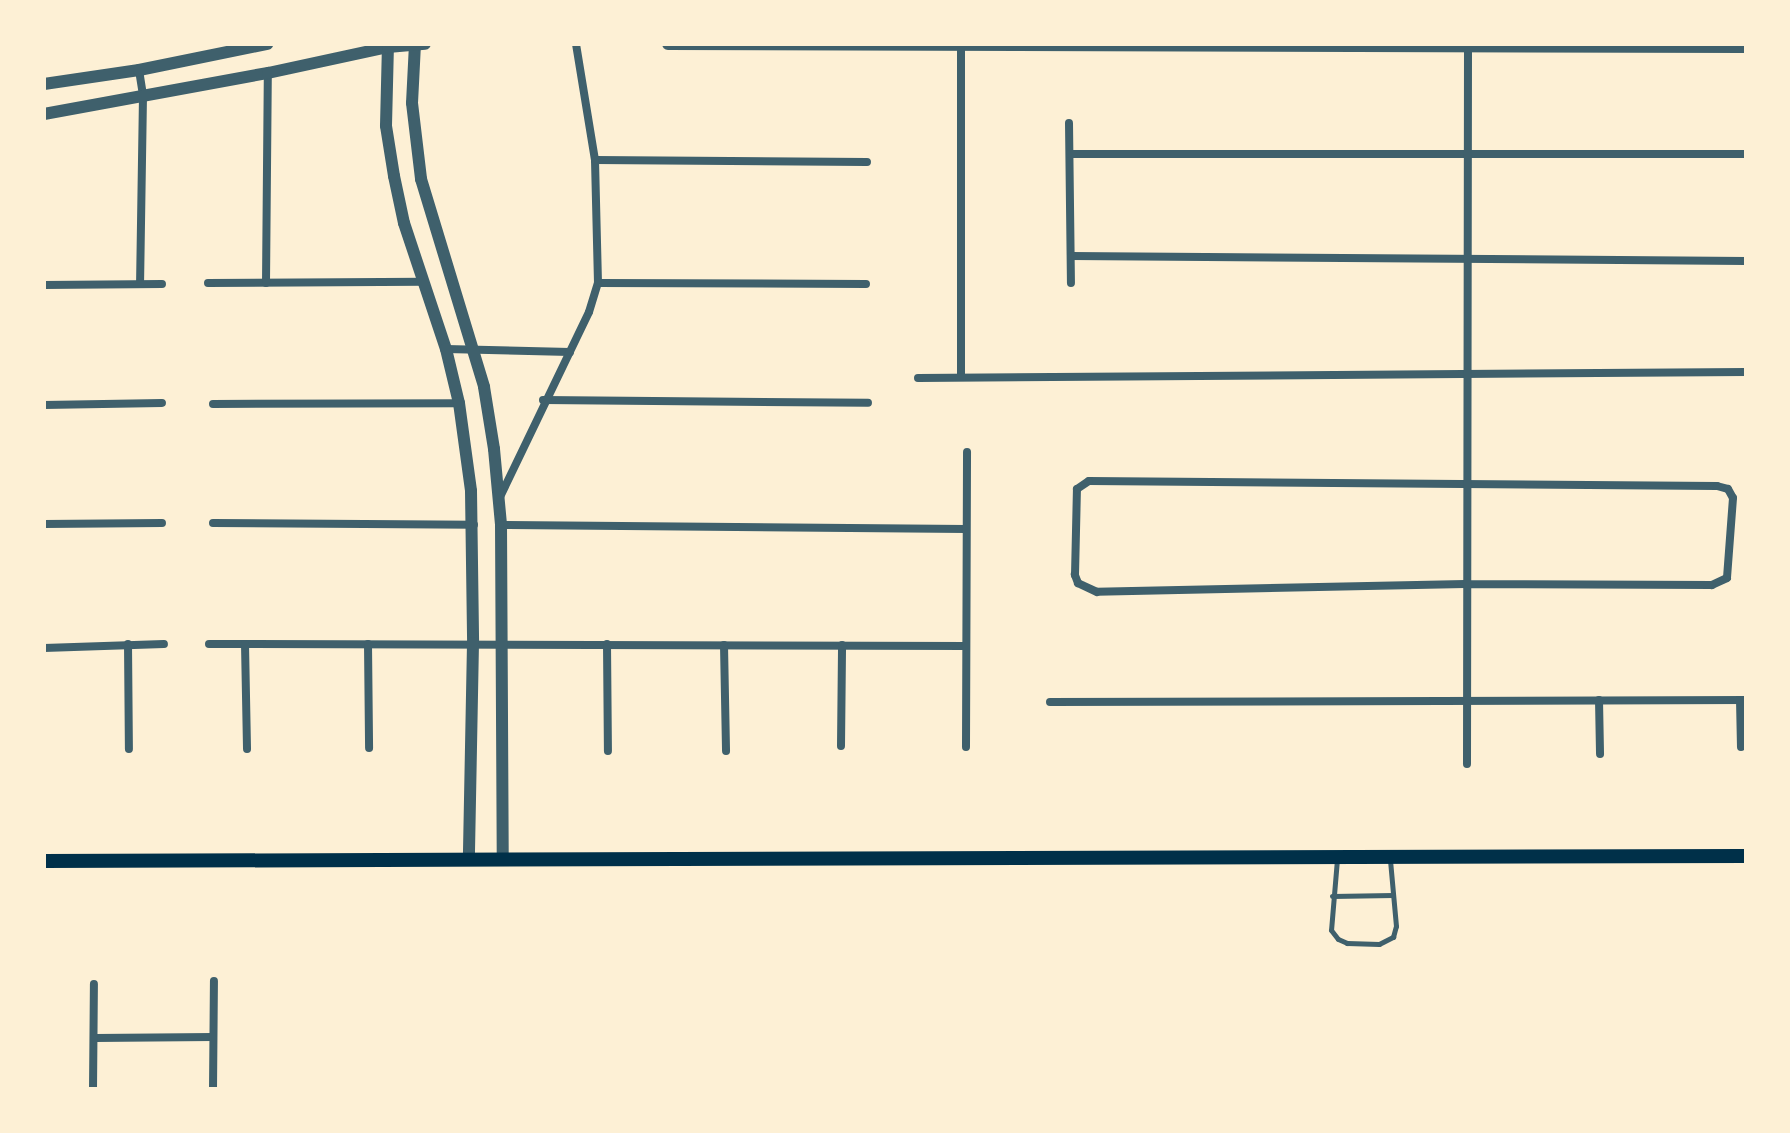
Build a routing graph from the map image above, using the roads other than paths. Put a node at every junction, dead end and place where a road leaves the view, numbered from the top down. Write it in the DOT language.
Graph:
graph roads {
  1 [pos="267,44"];
  2 [pos="415,44"];
  3 [pos="425,44"];
  4 [pos="576,44"];
  5 [pos="668,44"];
  6 [pos="961,45"];
  7 [pos="388,46"];
  8 [pos="1468,46"];
  9 [pos="1746,47"];
  10 [pos="139,70"];
  11 [pos="268,73"];
  12 [pos="44,84"];
  13 [pos="143,96"];
  14 [pos="44,114"];
  15 [pos="1069,123"];
  16 [pos="1070,154"];
  17 [pos="1746,154"];
  18 [pos="1466,156"];
  19 [pos="595,160"];
  20 [pos="867,162"];
  21 [pos="1071,256"];
  22 [pos="1467,258"];
  23 [pos="1746,261"];
  24 [pos="424,282"];
  25 [pos="140,283"];
  26 [pos="208,283"];
  27 [pos="266,283"];
  28 [pos="598,283"];
  29 [pos="1071,283"];
  30 [pos="162,284"];
  31 [pos="866,284"];
  32 [pos="44,285"];
  33 [pos="473,348"];
  34 [pos="446,349"];
  35 [pos="570,352"];
  36 [pos="1746,372"];
  37 [pos="1468,373"];
  38 [pos="961,376"];
  39 [pos="918,378"];
  40 [pos="543,400"];
  41 [pos="162,403"];
  42 [pos="459,403"];
  43 [pos="868,403"];
  44 [pos="213,404"];
  45 [pos="44,405"];
  46 [pos="967,452"];
  47 [pos="1464,484"];
  48 [pos="499,498"];
  49 [pos="162,523"];
  50 [pos="213,523"];
  51 [pos="44,524"];
  52 [pos="474,525"];
  53 [pos="501,525"];
  54 [pos="966,529"];
  55 [pos="1465,584"];
  56 [pos="473,643"];
  57 [pos="128,644"];
  58 [pos="164,644"];
  59 [pos="209,644"];
  60 [pos="245,644"];
  61 [pos="368,644"];
  62 [pos="502,644"];
  63 [pos="607,644"];
  64 [pos="724,645"];
  65 [pos="842,645"];
  66 [pos="966,646"];
  67 [pos="44,648"];
  68 [pos="1465,699"];
  69 [pos="1599,700"];
  70 [pos="1743,700"];
  71 [pos="1050,702"];
  72 [pos="841,746"];
  73 [pos="966,747"];
  74 [pos="1741,747"];
  75 [pos="369,748"];
  76 [pos="129,749"];
  77 [pos="247,749"];
  78 [pos="608,751"];
  79 [pos="726,751"];
  80 [pos="1600,754"];
  81 [pos="1467,764"];
  82 [pos="1746,856"];
  83 [pos="1390,857"];
  84 [pos="1337,858"];
  85 [pos="503,859"];
  86 [pos="469,860"];
  87 [pos="44,861"];
  88 [pos="1393,895"];
  89 [pos="1332,896"];
  90 [pos="214,981"];
  91 [pos="94,984"];
  92 [pos="213,1037"];
  93 [pos="95,1038"];
  94 [pos="93,1089"];
  95 [pos="213,1089"];
  1 -- 10 [label="street"];
  2 -- 3 [label="street"];
  2 -- 7 [label="street"];
  2 -- 33 [label="street"];
  4 -- 19 [label="street"];
  5 -- 6 [label="street"];
  6 -- 8 [label="street"];
  6 -- 38 [label="street"];
  7 -- 11 [label="street"];
  7 -- 24 [label="street"];
  8 -- 9 [label="street"];
  8 -- 18 [label="street"];
  10 -- 12 [label="street"];
  10 -- 13 [label="street"];
  11 -- 13 [label="street"];
  11 -- 27 [label="street"];
  13 -- 14 [label="street"];
  13 -- 25 [label="street"];
  15 -- 16 [label="street"];
  16 -- 18 [label="street"];
  16 -- 21 [label="street"];
  17 -- 18 [label="street"];
  18 -- 22 [label="street"];
  19 -- 20 [label="street"];
  19 -- 28 [label="street"];
  21 -- 22 [label="street"];
  21 -- 29 [label="street"];
  22 -- 23 [label="street"];
  22 -- 37 [label="street"];
  24 -- 27 [label="street"];
  24 -- 34 [label="street"];
  25 -- 30 [label="street"];
  25 -- 32 [label="street"];
  26 -- 27 [label="street"];
  28 -- 31 [label="street"];
  28 -- 35 [label="street"];
  33 -- 34 [label="street"];
  33 -- 35 [label="street"];
  33 -- 48 [label="street"];
  34 -- 42 [label="street"];
  35 -- 40 [label="street"];
  36 -- 37 [label="street"];
  37 -- 38 [label="street"];
  37 -- 47 [label="street"];
  38 -- 39 [label="street"];
  40 -- 43 [label="street"];
  40 -- 48 [label="street"];
  41 -- 45 [label="street"];
  42 -- 44 [label="street"];
  42 -- 52 [label="street"];
  46 -- 54 [label="street"];
  47 -- 55 [label="street"];
  47 -- 55 [label="street"];
  47 -- 55 [label="street"];
  48 -- 53 [label="street"];
  49 -- 51 [label="street"];
  50 -- 52 [label="street"];
  52 -- 56 [label="street"];
  53 -- 54 [label="street"];
  53 -- 62 [label="street"];
  54 -- 66 [label="street"];
  55 -- 68 [label="street"];
  56 -- 61 [label="street"];
  56 -- 62 [label="street"];
  56 -- 86 [label="street"];
  57 -- 58 [label="street"];
  57 -- 67 [label="street"];
  57 -- 76 [label="street"];
  59 -- 60 [label="street"];
  60 -- 61 [label="street"];
  60 -- 77 [label="street"];
  61 -- 75 [label="street"];
  62 -- 63 [label="street"];
  62 -- 85 [label="street"];
  63 -- 64 [label="street"];
  63 -- 78 [label="street"];
  64 -- 65 [label="street"];
  64 -- 79 [label="street"];
  65 -- 66 [label="street"];
  65 -- 72 [label="street"];
  66 -- 73 [label="street"];
  68 -- 69 [label="street"];
  68 -- 71 [label="street"];
  68 -- 81 [label="street"];
  69 -- 70 [label="street"];
  69 -- 80 [label="street"];
  70 -- 74 [label="street"];
  82 -- 83 [label="main road"];
  83 -- 84 [label="main road"];
  83 -- 88 [label="lane"];
  84 -- 85 [label="main road"];
  84 -- 89 [label="lane"];
  85 -- 86 [label="main road"];
  86 -- 87 [label="main road"];
  88 -- 89 [label="lane"];
  88 -- 89 [label="lane"];
  90 -- 92 [label="street"];
  91 -- 93 [label="street"];
  92 -- 93 [label="street"];
  92 -- 95 [label="street"];
  93 -- 94 [label="street"];
}
